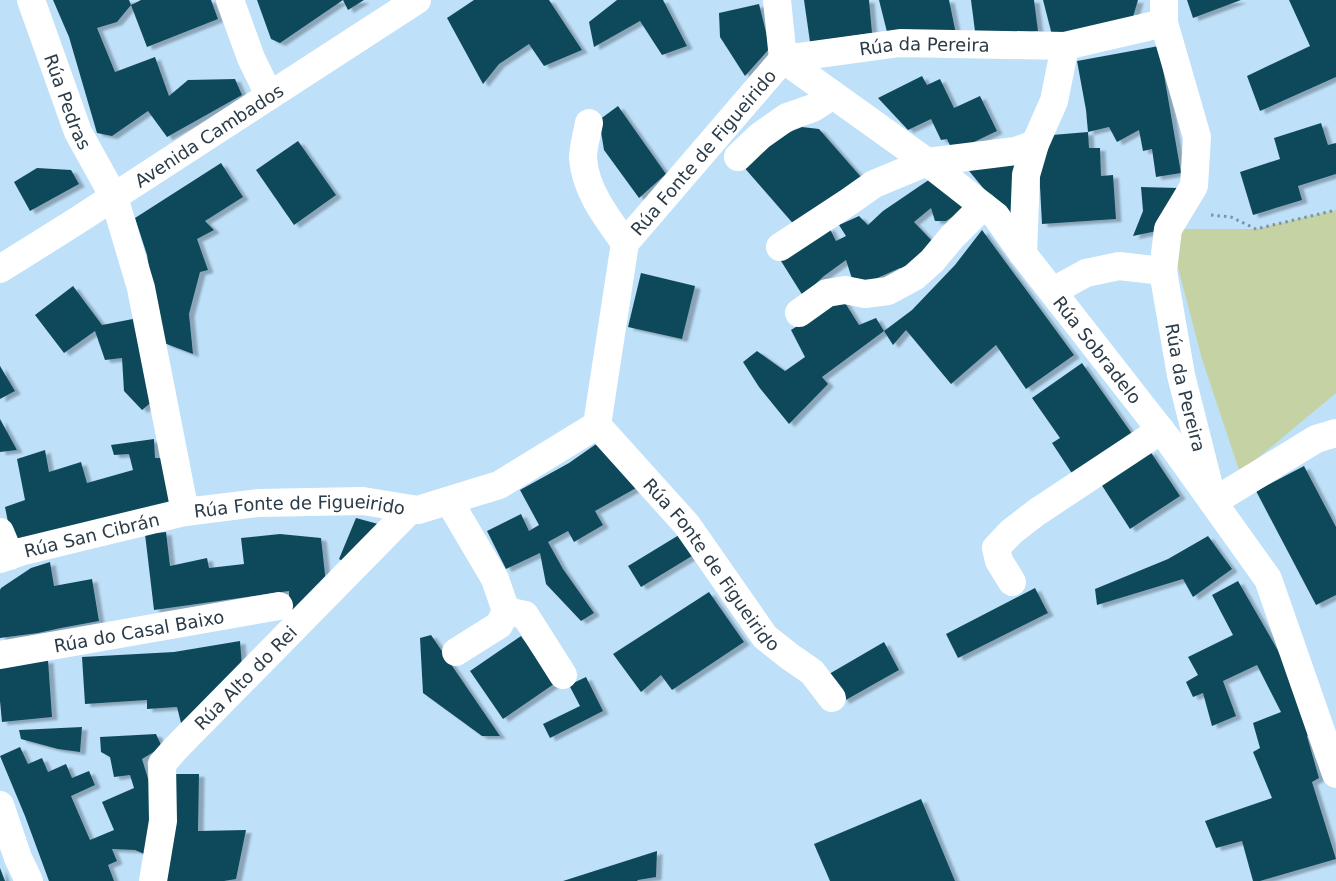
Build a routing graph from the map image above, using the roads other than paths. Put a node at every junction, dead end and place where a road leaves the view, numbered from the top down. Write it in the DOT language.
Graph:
graph roads {
  1 [pos="31,0"];
  2 [pos="230,0"];
  3 [pos="416,0"];
  4 [pos="777,0"];
  5 [pos="1164,12"];
  6 [pos="1064,46"];
  7 [pos="783,59"];
  8 [pos="269,95"];
  9 [pos="833,95"];
  10 [pos="589,123"];
  11 [pos="1035,144"];
  12 [pos="738,156"];
  13 [pos="927,162"];
  14 [pos="114,197"];
  15 [pos="984,206"];
  16 [pos="624,242"];
  17 [pos="780,247"];
  18 [pos="1023,254"];
  19 [pos="0,269"];
  20 [pos="1163,271"];
  21 [pos="1052,291"];
  22 [pos="799,313"];
  23 [pos="596,425"];
  24 [pos="1161,430"];
  25 [pos="1336,433"];
  26 [pos="449,501"];
  27 [pos="1213,502"];
  28 [pos="411,509"];
  29 [pos="185,512"];
  30 [pos="3,549"];
  31 [pos="1012,582"];
  32 [pos="279,606"];
  33 [pos="506,610"];
  34 [pos="456,652"];
  35 [pos="0,655"];
  36 [pos="563,675"];
  37 [pos="832,698"];
  38 [pos="1336,774"];
  39 [pos="0,805"];
  40 [pos="5,838"];
  41 [pos="29,881"];
  42 [pos="152,881"];
  1 -- 14 [label="street, Rúa Pedras"];
  2 -- 8 [label="street"];
  3 -- 8 [label="street, Avenida Cambados"];
  4 -- 7 [label="street"];
  5 -- 6 [label="street, Rúa da Pereira"];
  5 -- 20 [label="street, Rúa da Pereira"];
  6 -- 7 [label="street, Rúa da Pereira"];
  6 -- 11 [label="street"];
  7 -- 9 [label="street, Rúa Sobradelo"];
  7 -- 16 [label="street, Rúa Fonte de Figueirido"];
  8 -- 14 [label="street, Avenida Cambados"];
  9 -- 12 [label="street"];
  9 -- 13 [label="street, Rúa Sobradelo"];
  10 -- 16 [label="street"];
  11 -- 13 [label="street"];
  11 -- 18 [label="street"];
  13 -- 15 [label="street, Rúa Sobradelo"];
  13 -- 17 [label="street"];
  14 -- 19 [label="street, Avenida Cambados"];
  14 -- 29 [label="street, Rúa Fonte de Figueirido"];
  15 -- 18 [label="street, Rúa Sobradelo"];
  15 -- 22 [label="street"];
  16 -- 23 [label="street, Rúa Fonte de Figueirido"];
  18 -- 21 [label="street, Rúa Sobradelo"];
  20 -- 21 [label="street"];
  20 -- 27 [label="street, Rúa da Pereira"];
  21 -- 24 [label="street, Rúa Sobradelo"];
  23 -- 26 [label="street, Rúa Fonte de Figueirido"];
  23 -- 37 [label="street, Rúa Fonte de Figueirido"];
  24 -- 27 [label="street, Rúa Sobradelo"];
  24 -- 31 [label="street"];
  25 -- 27 [label="street"];
  26 -- 28 [label="street, Rúa Fonte de Figueirido"];
  26 -- 33 [label="street"];
  27 -- 38 [label="street, Rúa Sobradelo"];
  28 -- 29 [label="street, Rúa Fonte de Figueirido"];
  28 -- 42 [label="street, Rúa Alto do Rei"];
  29 -- 30 [label="street, Rúa San Cibrán"];
  32 -- 35 [label="street, Rúa do Casal Baixo"];
  33 -- 34 [label="street"];
  33 -- 36 [label="street"];
  39 -- 40 [label="street"];
  40 -- 41 [label="street"];
}
